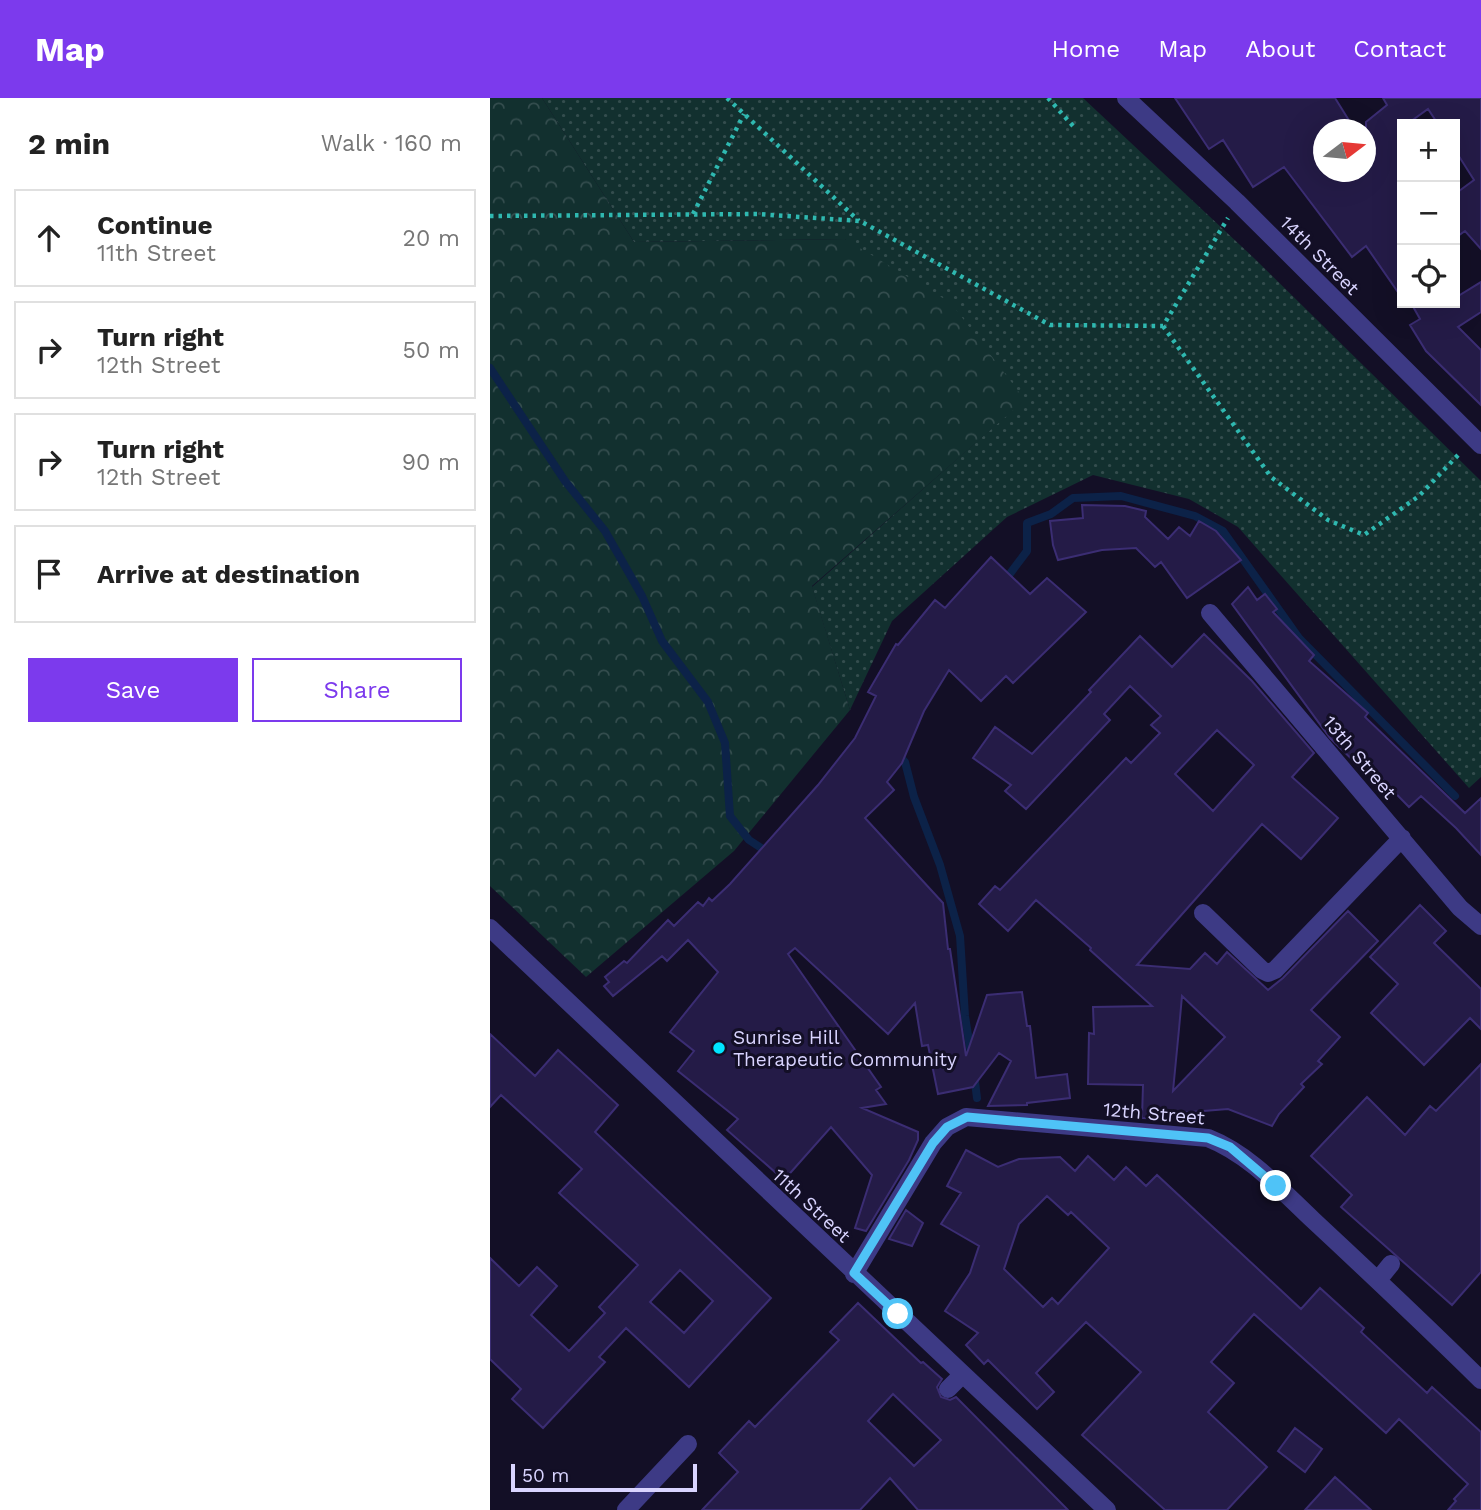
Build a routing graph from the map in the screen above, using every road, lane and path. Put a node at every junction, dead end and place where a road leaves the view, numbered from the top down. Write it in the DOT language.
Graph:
graph roads {
  1 [pos="727,98"];
  2 [pos="1048,98"];
  3 [pos="1126,98"];
  4 [pos="744,114"];
  5 [pos="1073,126"];
  6 [pos="1237,202"];
  7 [pos="693,214"];
  8 [pos="490,216"];
  9 [pos="860,221"];
  10 [pos="1163,326"];
  11 [pos="1478,442"];
  12 [pos="1210,613"];
  13 [pos="1402,838"];
  14 [pos="1203,913"];
  15 [pos="1481,926"];
  16 [pos="490,928"];
  17 [pos="1391,1264"];
  18 [pos="854,1273"];
  19 [pos="1378,1280"];
  20 [pos="962,1374"];
  21 [pos="1481,1380"];
  22 [pos="948,1390"];
  23 [pos="688,1444"];
  24 [pos="626,1510"];
  25 [pos="1107,1510"];
  1 -- 4 [label="path"];
  2 -- 5 [label="path"];
  3 -- 6 [label="street, 14th Street"];
  4 -- 7 [label="path"];
  4 -- 9 [label="path"];
  6 -- 10 [label="path"];
  6 -- 11 [label="street, 14th Street"];
  7 -- 8 [label="path"];
  7 -- 9 [label="path"];
  9 -- 10 [label="path"];
  10 -- 11 [label="path"];
  12 -- 13 [label="street, 13th Street"];
  13 -- 14 [label="street"];
  13 -- 15 [label="street, 13th Street"];
  16 -- 18 [label="street, 11th Street"];
  17 -- 19 [label="street"];
  18 -- 19 [label="street, 12th Street"];
  18 -- 20 [label="street, 11th Street"];
  19 -- 21 [label="street, 12th Street"];
  20 -- 22 [label="street"];
  20 -- 25 [label="street, 11th Street"];
  23 -- 24 [label="street"];
}
